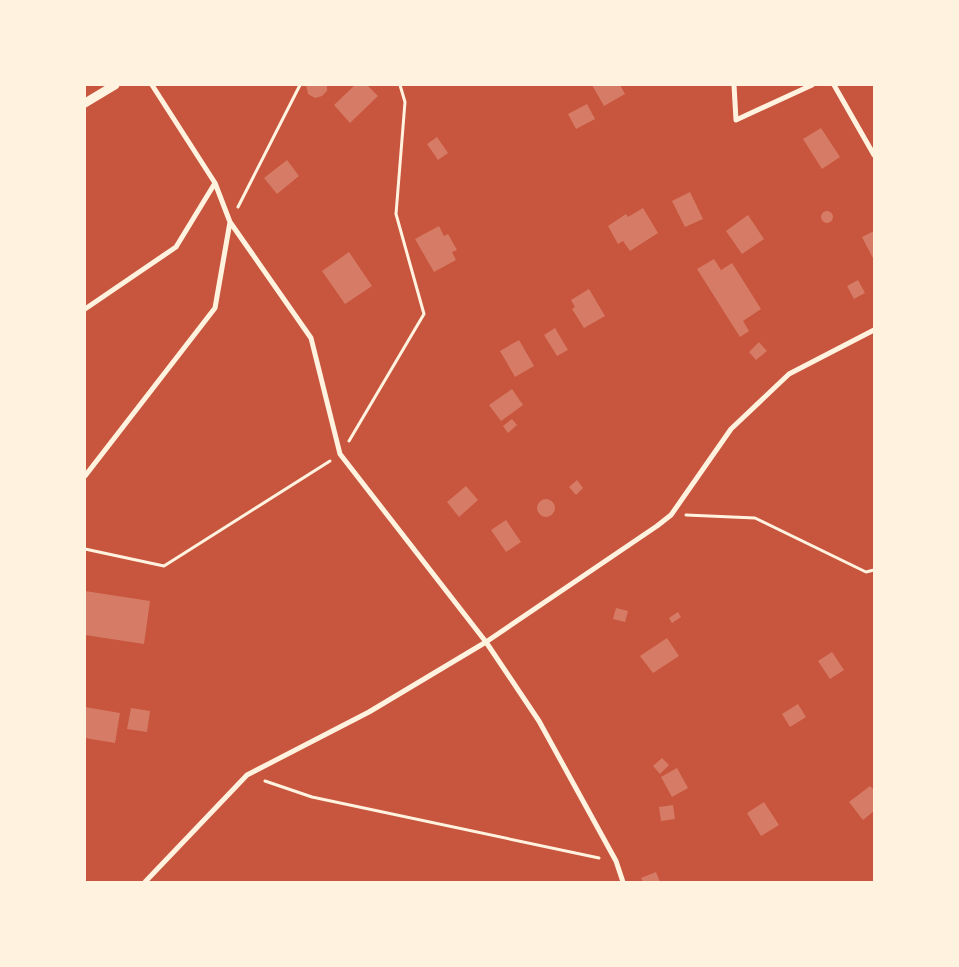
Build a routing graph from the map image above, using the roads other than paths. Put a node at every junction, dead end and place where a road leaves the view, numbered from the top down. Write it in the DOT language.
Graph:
graph roads {
  1 [pos="115,85"];
  2 [pos="152,85"];
  3 [pos="734,85"];
  4 [pos="812,85"];
  5 [pos="834,85"];
  6 [pos="85,103"];
  7 [pos="874,155"];
  8 [pos="215,183"];
  9 [pos="230,222"];
  10 [pos="85,309"];
  11 [pos="874,330"];
  12 [pos="85,476"];
  13 [pos="486,642"];
  14 [pos="145,882"];
  15 [pos="623,882"];
  1 -- 6 [label="street"];
  2 -- 8 [label="street"];
  3 -- 4 [label="street"];
  5 -- 7 [label="street"];
  8 -- 9 [label="street"];
  8 -- 10 [label="street"];
  9 -- 12 [label="street"];
  9 -- 13 [label="street"];
  11 -- 13 [label="street"];
  13 -- 14 [label="street"];
  13 -- 15 [label="street"];
}
